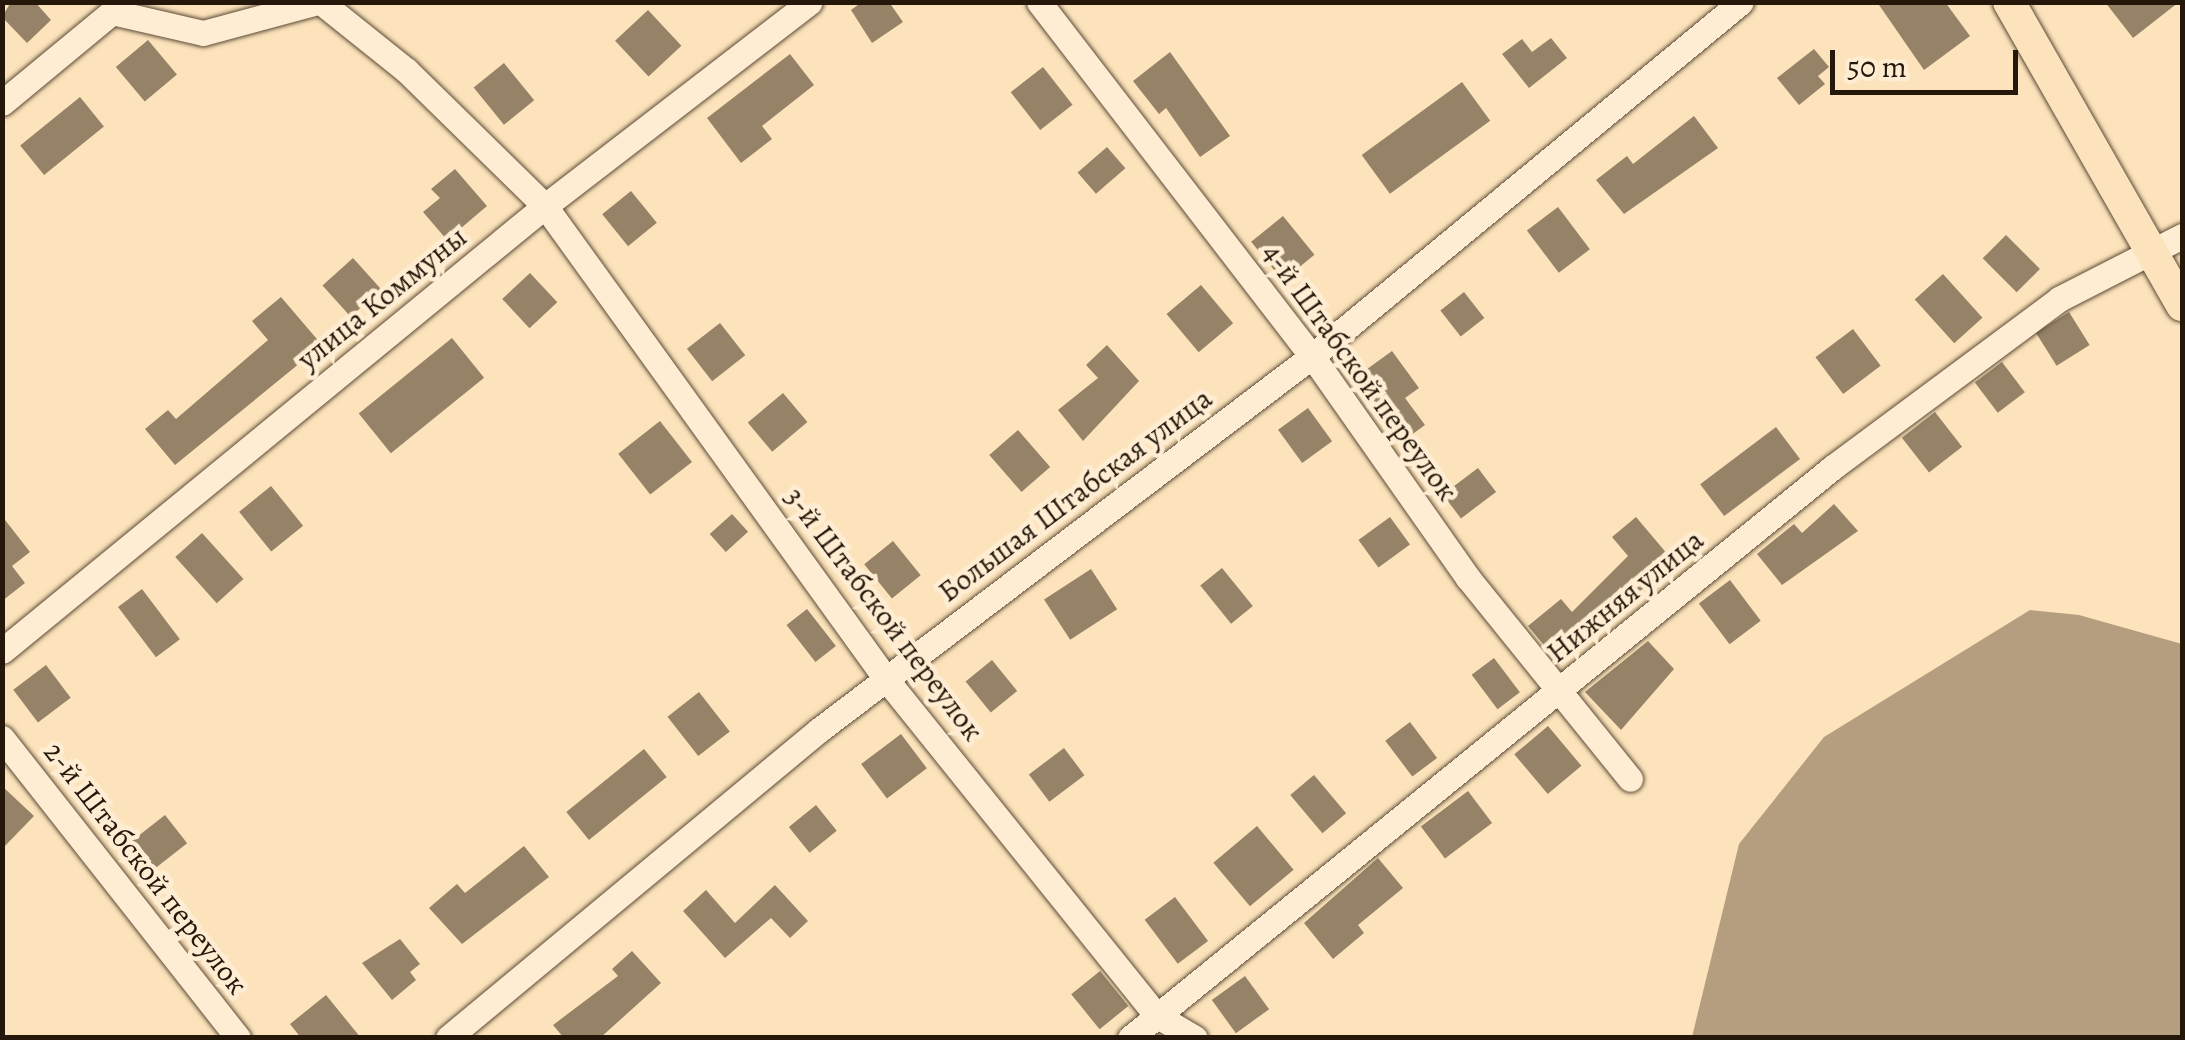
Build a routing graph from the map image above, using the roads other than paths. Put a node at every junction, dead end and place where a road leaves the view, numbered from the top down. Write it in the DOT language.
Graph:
graph roads {
  1 [pos="320,2"];
  2 [pos="810,2"];
  3 [pos="1039,2"];
  4 [pos="1741,2"];
  5 [pos="2009,2"];
  6 [pos="116,7"];
  7 [pos="2,103"];
  8 [pos="545,206"];
  9 [pos="2182,236"];
  10 [pos="2152,251"];
  11 [pos="2182,306"];
  12 [pos="1312,356"];
  13 [pos="2,651"];
  14 [pos="886,679"];
  15 [pos="1559,693"];
  16 [pos="2,738"];
  17 [pos="1630,779"];
  18 [pos="1156,1015"];
  19 [pos="238,1038"];
  20 [pos="448,1038"];
  21 [pos="1130,1038"];
  22 [pos="1195,1038"];
  1 -- 6 [label="street"];
  1 -- 8 [label="street, 3-й Штабской переулок"];
  2 -- 8 [label="street, улица Коммуны"];
  3 -- 12 [label="street, 4-й Штабской переулок"];
  4 -- 12 [label="street, Большая Штабская улица"];
  5 -- 10 [label="main road"];
  6 -- 7 [label="street"];
  8 -- 13 [label="street, улица Коммуны"];
  8 -- 14 [label="street, 3-й Штабской переулок"];
  9 -- 10 [label="street, Нижняя улица"];
  10 -- 11 [label="main road"];
  10 -- 15 [label="street, Нижняя улица"];
  12 -- 14 [label="street, Большая Штабская улица"];
  12 -- 15 [label="street, 4-й Штабской переулок"];
  14 -- 18 [label="street, 3-й Штабской переулок"];
  14 -- 20 [label="street, Большая Штабская улица"];
  15 -- 17 [label="street, 4-й Штабской переулок"];
  15 -- 18 [label="street, Нижняя улица"];
  16 -- 19 [label="street, 2-й Штабской переулок"];
  18 -- 21 [label="street, Нижняя улица"];
  18 -- 22 [label="street, 3-й Штабской переулок"];
}
